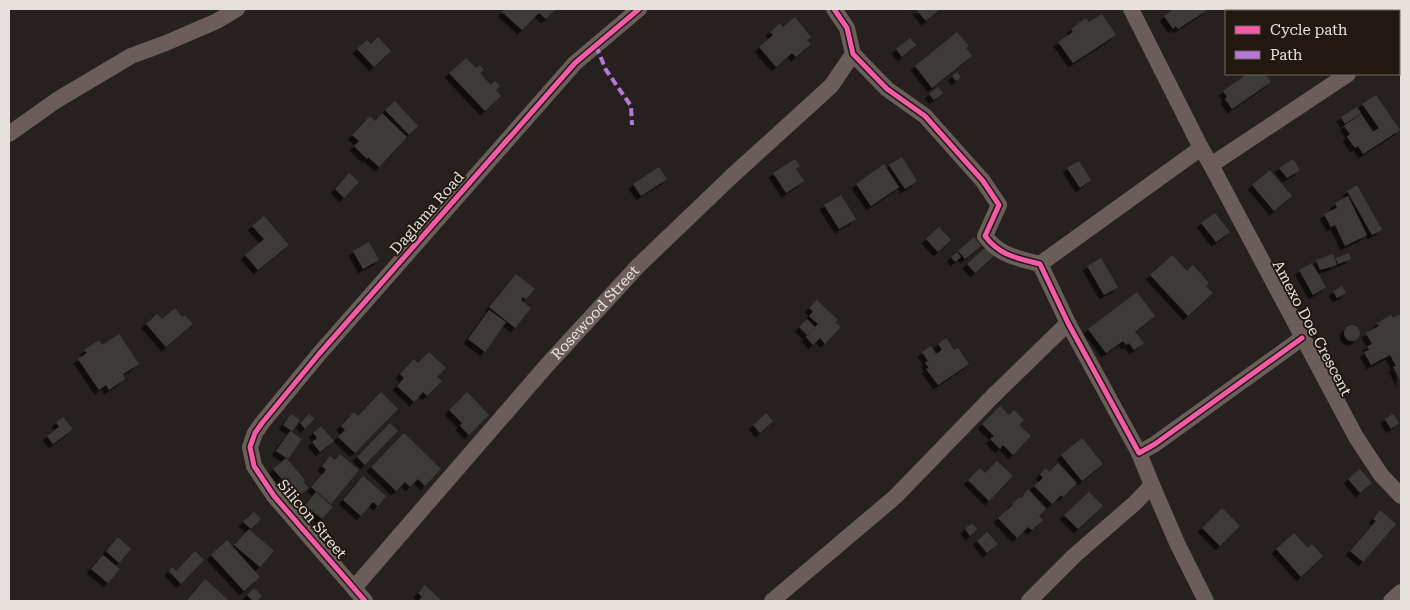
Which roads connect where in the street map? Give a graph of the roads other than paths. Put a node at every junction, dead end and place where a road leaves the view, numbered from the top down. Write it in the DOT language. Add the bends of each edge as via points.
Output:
graph roads {
  1 [pos="237,9"];
  2 [pos="639,9"];
  3 [pos="834,9"];
  4 [pos="1130,9"];
  5 [pos="852,54"];
  6 [pos="1347,75"];
  7 [pos="9,134"];
  8 [pos="1201,148"];
  9 [pos="1212,165"];
  10 [pos="1040,264"];
  11 [pos="1068,323"];
  12 [pos="1302,338"];
  13 [pos="250,447"];
  14 [pos="1138,453"];
  15 [pos="1152,485"];
  16 [pos="1401,496"];
  17 [pos="354,588"];
  18 [pos="1401,592"];
  19 [pos="365,601"];
  20 [pos="772,601"];
  21 [pos="1029,601"];
  22 [pos="1206,601"];
  23 [pos="1391,601"];
  1 -- 7 [label="street" via="217,21 131,56 57,100"];
  2 -- 13 [label="street, Daglama Road" via="568,71 319,354 262,423"];
  3 -- 5 [label="street" via="847,28"];
  4 -- 8 [label="street, Amexo Doe Crescent"];
  5 -- 10 [label="street" via="886,89 925,116 983,181 999,205 985,236 993,247 1010,256"];
  5 -- 17 [label="street, Rosewood Street" via="831,86 638,266 548,364"];
  6 -- 9 [label="street"];
  8 -- 9 [label="street, Amexo Doe Crescent"];
  8 -- 10 [label="street"];
  9 -- 12 [label="street, Amexo Doe Crescent"];
  10 -- 11 [label="street"];
  11 -- 14 [label="street"];
  11 -- 20 [label="street" via="895,497"];
  12 -- 14 [label="street"];
  12 -- 16 [label="street, Amexo Doe Crescent" via="1356,438 1381,475"];
  13 -- 17 [label="street, Silicon Street" via="254,466 274,496"];
  14 -- 15 [label="street"];
  15 -- 21 [label="street"];
  15 -- 22 [label="street"];
  17 -- 19 [label="street, Silicon Street"];
  18 -- 23 [label="street"];
}
